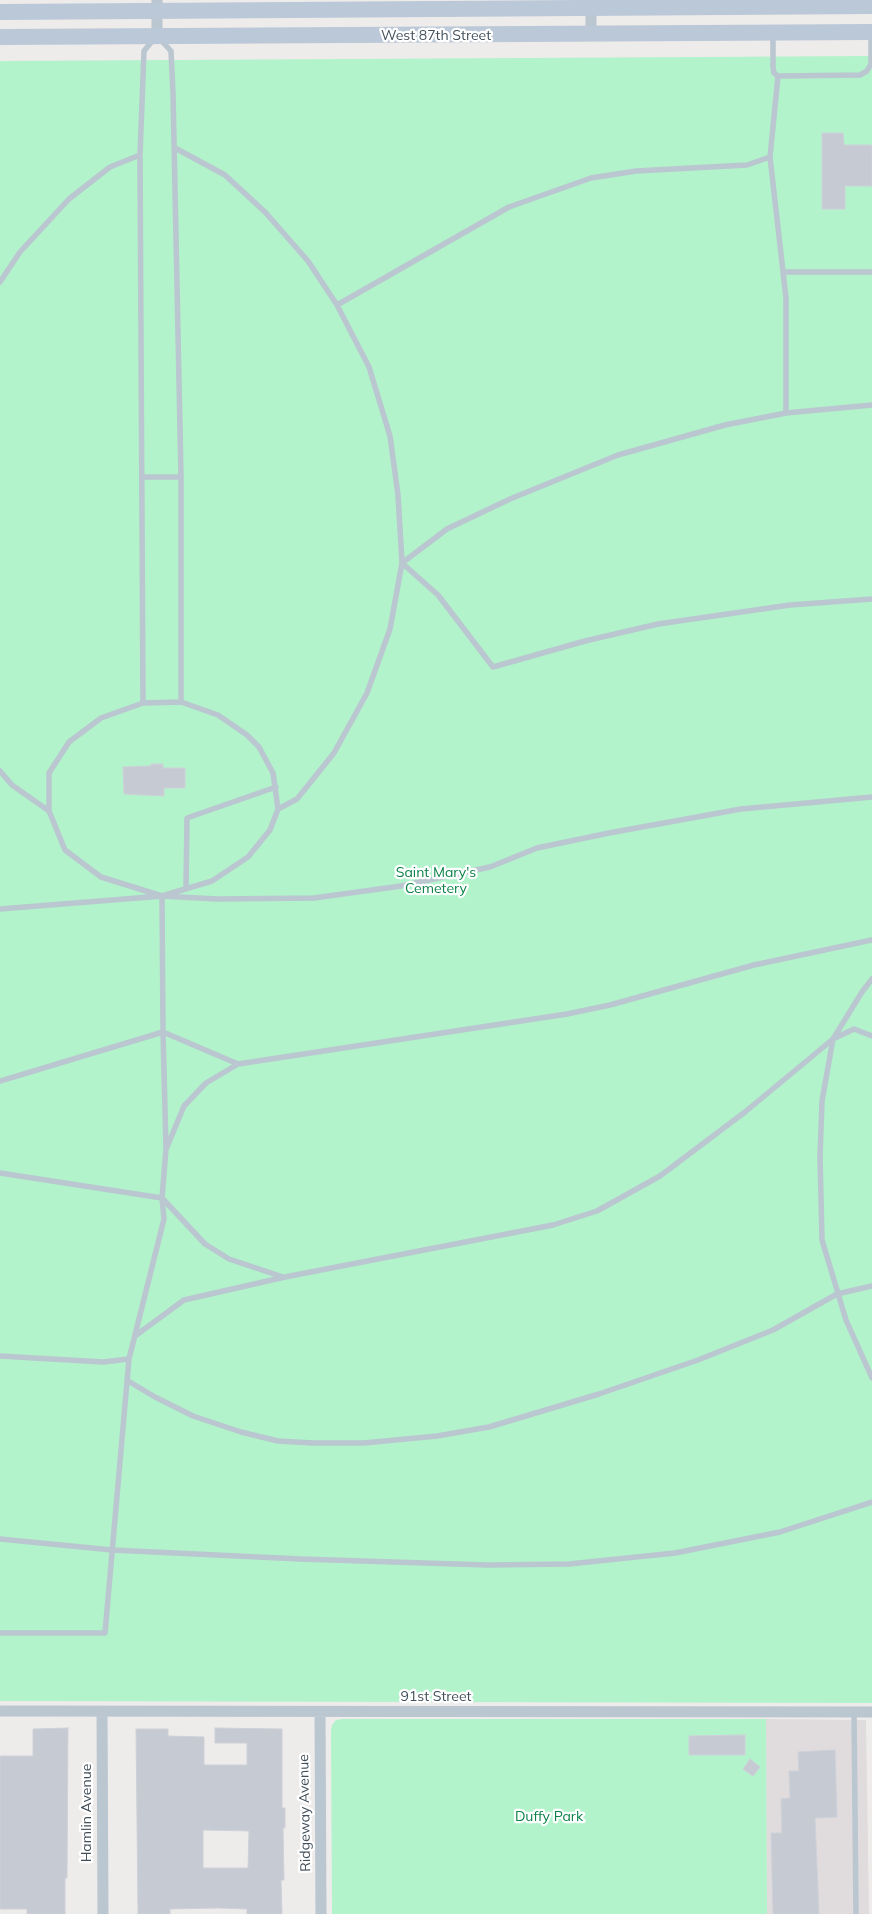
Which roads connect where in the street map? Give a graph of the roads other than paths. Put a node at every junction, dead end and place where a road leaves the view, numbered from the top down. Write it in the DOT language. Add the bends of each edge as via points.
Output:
graph roads {
  1 [pos="591,4"];
  2 [pos="157,6"];
  3 [pos="872,6"];
  4 [pos="0,12"];
  5 [pos="871,32"];
  6 [pos="773,33"];
  7 [pos="591,34"];
  8 [pos="157,36"];
  9 [pos="0,37"];
  10 [pos="778,76"];
  11 [pos="174,148"];
  12 [pos="140,155"];
  13 [pos="770,157"];
  14 [pos="783,272"];
  15 [pos="872,272"];
  16 [pos="0,282"];
  17 [pos="337,305"];
  18 [pos="872,405"];
  19 [pos="786,413"];
  20 [pos="143,477"];
  21 [pos="181,477"];
  22 [pos="402,563"];
  23 [pos="872,599"];
  24 [pos="181,702"];
  25 [pos="143,703"];
  26 [pos="0,771"];
  27 [pos="276,786"];
  28 [pos="872,797"];
  29 [pos="278,809"];
  30 [pos="49,811"];
  31 [pos="186,888"];
  32 [pos="162,896"];
  33 [pos="0,909"];
  34 [pos="872,940"];
  35 [pos="872,979"];
  36 [pos="163,1032"];
  37 [pos="872,1036"];
  38 [pos="833,1039"];
  39 [pos="238,1064"];
  40 [pos="0,1081"];
  41 [pos="166,1149"];
  42 [pos="0,1173"];
  43 [pos="162,1198"];
  44 [pos="285,1277"];
  45 [pos="872,1286"];
  46 [pos="838,1294"];
  47 [pos="135,1336"];
  48 [pos="0,1356"];
  49 [pos="129,1360"];
  50 [pos="872,1378"];
  51 [pos="128,1381"];
  52 [pos="872,1502"];
  53 [pos="0,1540"];
  54 [pos="112,1550"];
  55 [pos="0,1633"];
  56 [pos="0,1711"];
  57 [pos="102,1711"];
  58 [pos="320,1712"];
  59 [pos="854,1712"];
  60 [pos="872,1712"];
  61 [pos="103,1914"];
  62 [pos="321,1914"];
  63 [pos="856,1914"];
  1 -- 2 [label="main road, West 87th Street"];
  1 -- 3 [label="main road, West 87th Street"];
  1 -- 7 [label="street"];
  2 -- 4 [label="main road, West 87th Street"];
  2 -- 8 [label="street"];
  5 -- 6 [label="main road, West 87th Street"];
  5 -- 10 [label="lane" via="871,64 867,71 860,74"];
  6 -- 7 [label="main road, West 87th Street"];
  6 -- 10 [label="lane" via="773,67"];
  7 -- 8 [label="main road, West 87th Street"];
  8 -- 9 [label="main road, West 87th Street"];
  8 -- 11 [label="lane" via="171,51"];
  8 -- 12 [label="lane" via="144,51"];
  10 -- 13 [label="lane"];
  11 -- 17 [label="lane" via="226,175 265,212 308,261"];
  11 -- 21 [label="lane"];
  12 -- 16 [label="lane" via="110,167 69,199 20,252"];
  12 -- 20 [label="lane"];
  13 -- 14 [label="lane"];
  13 -- 17 [label="lane" via="747,165 636,171 591,178 509,207"];
  14 -- 15 [label="lane"];
  14 -- 19 [label="lane"];
  17 -- 22 [label="lane" via="369,367 390,436"];
  18 -- 19 [label="lane"];
  19 -- 22 [label="lane" via="725,425 618,455 510,499 447,529"];
  20 -- 21 [label="lane"];
  20 -- 25 [label="lane"];
  21 -- 24 [label="lane"];
  22 -- 23 [label="lane" via="438,595 493,667 658,624 790,604"];
  22 -- 29 [label="lane" via="390,629 367,694 334,753 297,799"];
  24 -- 25 [label="lane"];
  24 -- 27 [label="lane" via="218,715 247,735 259,747"];
  25 -- 30 [label="lane" via="101,718 69,742 49,772"];
  26 -- 30 [label="lane" via="12,786"];
  27 -- 29 [label="lane"];
  27 -- 31 [label="lane" via="187,818"];
  28 -- 32 [label="lane" via="741,809 609,833 537,848 490,867 401,886 314,898"];
  29 -- 31 [label="lane" via="270,830 248,857 212,881"];
  30 -- 32 [label="lane" via="65,850 101,877"];
  31 -- 32 [label="lane"];
  32 -- 33 [label="lane"];
  32 -- 36 [label="lane"];
  34 -- 39 [label="lane" via="754,965 567,1014"];
  35 -- 38 [label="lane"];
  36 -- 39 [label="lane"];
  36 -- 40 [label="lane"];
  36 -- 41 [label="lane"];
  37 -- 38 [label="lane" via="854,1029"];
  38 -- 44 [label="lane" via="745,1112 660,1176 597,1211 553,1225"];
  38 -- 46 [label="lane" via="822,1100 820,1157 822,1240"];
  39 -- 41 [label="lane" via="206,1083 184,1106"];
  41 -- 43 [label="lane"];
  42 -- 43 [label="lane"];
  43 -- 44 [label="lane" via="205,1244 229,1259"];
  43 -- 47 [label="lane" via="164,1219"];
  44 -- 47 [label="lane" via="184,1300"];
  45 -- 46 [label="lane"];
  46 -- 50 [label="lane"];
  46 -- 51 [label="lane" via="773,1330 698,1360 498,1424 436,1436 364,1443 278,1441 193,1416"];
  47 -- 49 [label="lane"];
  48 -- 49 [label="lane" via="103,1362"];
  49 -- 51 [label="lane"];
  51 -- 54 [label="lane"];
  52 -- 54 [label="lane" via="780,1532 675,1553 569,1564 411,1563"];
  53 -- 54 [label="lane"];
  54 -- 55 [label="lane" via="105,1634"];
  56 -- 57 [label="street, 91st Street"];
  57 -- 58 [label="street, 91st Street"];
  57 -- 61 [label="street, Hamlin Avenue"];
  58 -- 59 [label="street, 91st Street"];
  58 -- 62 [label="street, Ridgeway Avenue"];
  59 -- 60 [label="street, 91st Street"];
  59 -- 63 [label="lane"];
}
